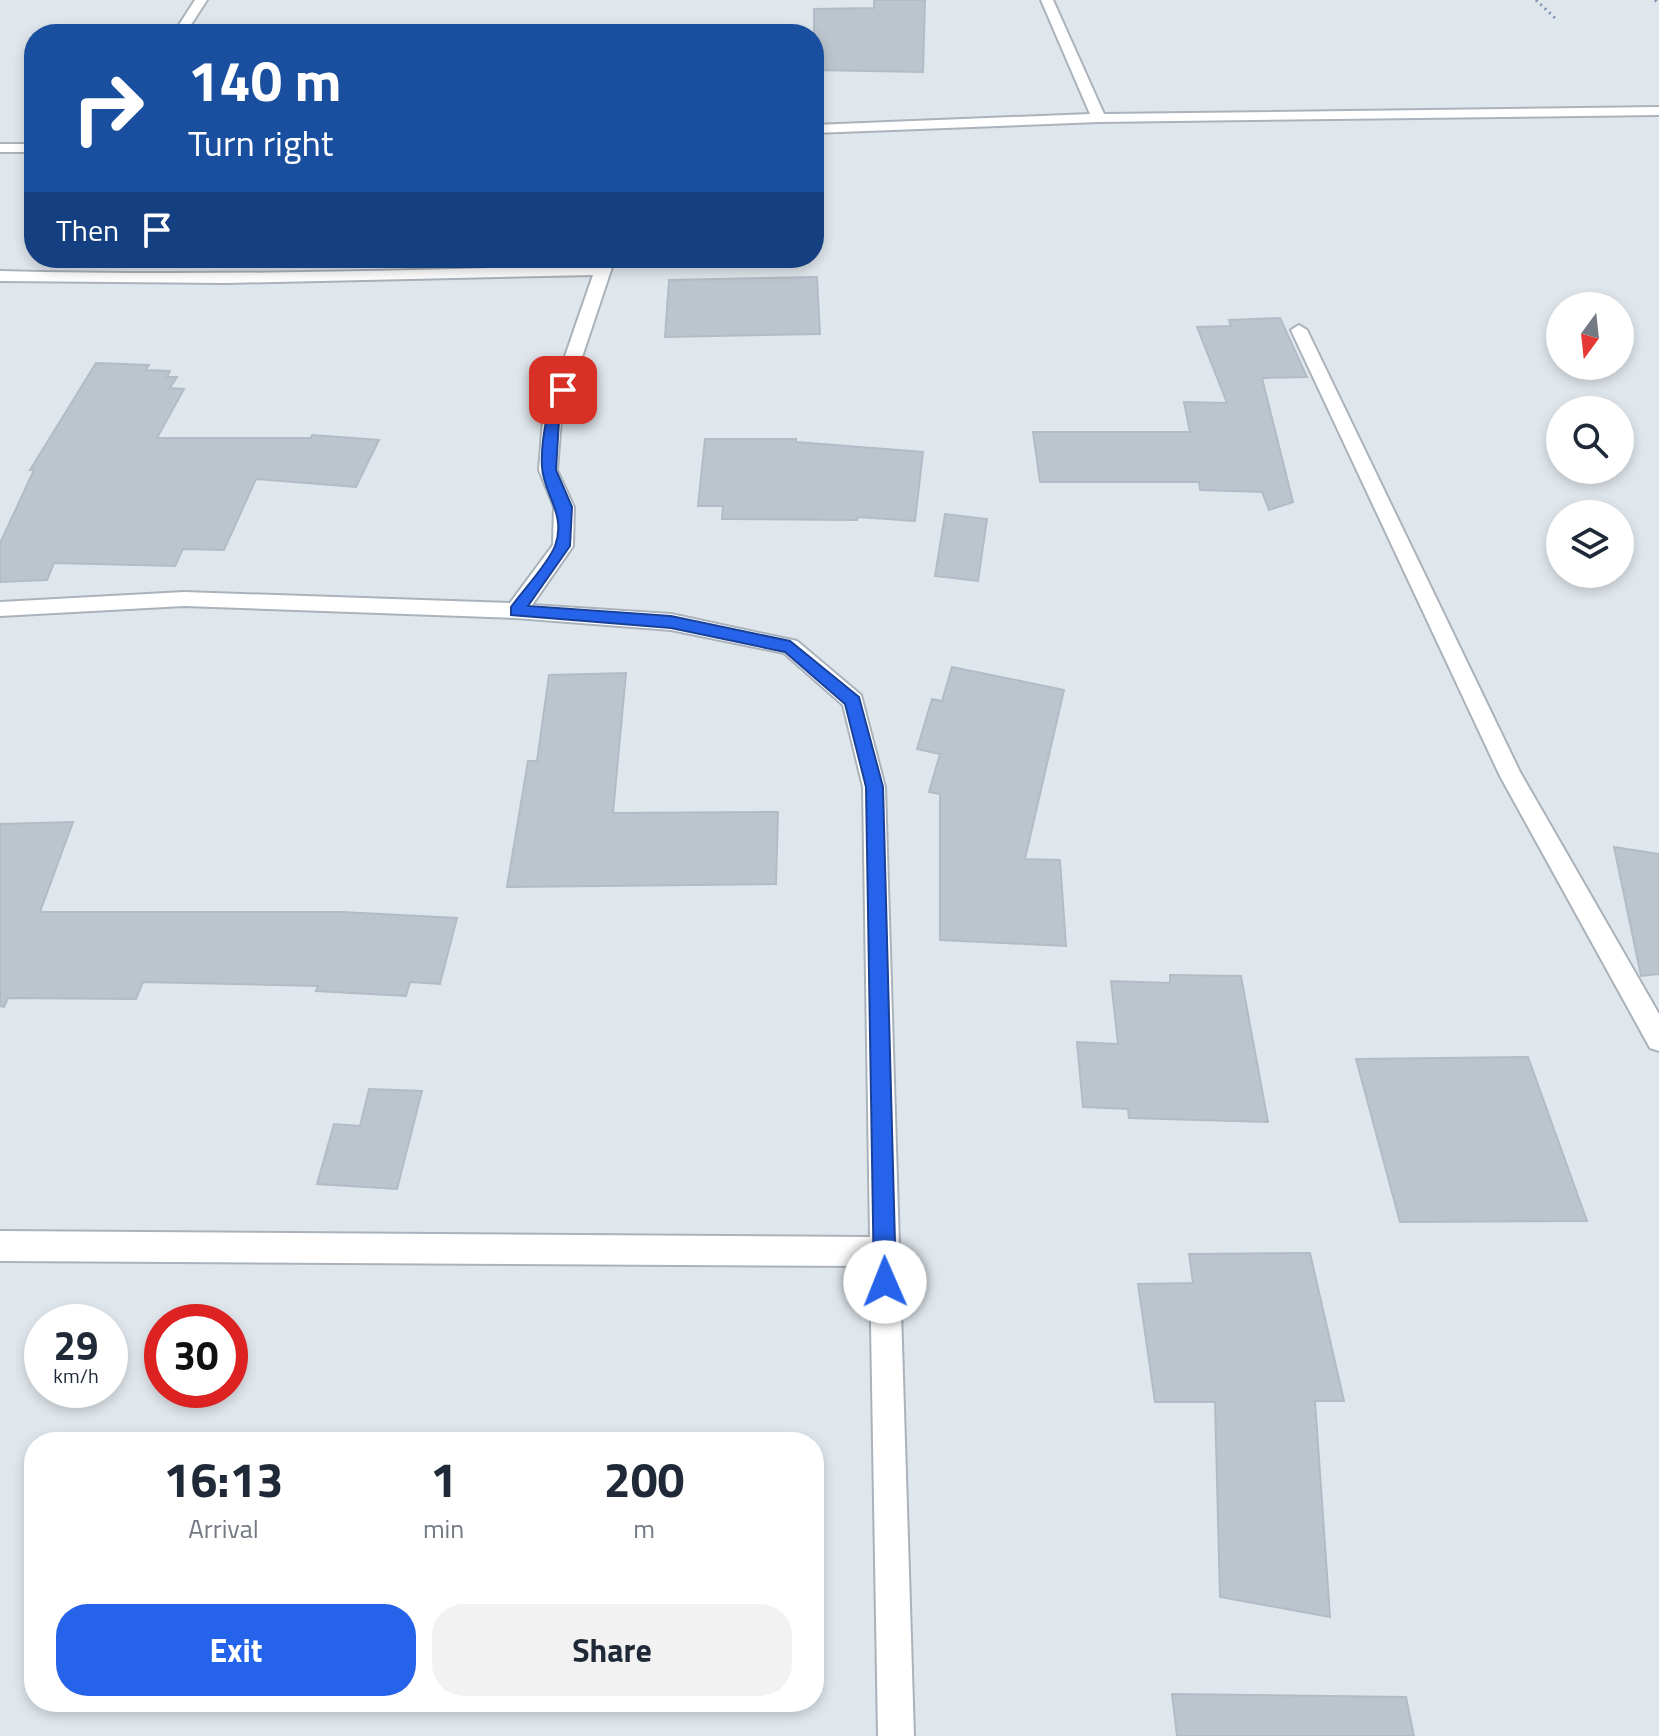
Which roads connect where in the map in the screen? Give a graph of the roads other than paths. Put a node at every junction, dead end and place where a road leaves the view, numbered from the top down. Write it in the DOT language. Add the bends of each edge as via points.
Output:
graph roads {
  1 [pos="201,0"];
  2 [pos="1047,0"];
  3 [pos="185,24"];
  4 [pos="1653,112"];
  5 [pos="1099,118"];
  6 [pos="1659,123"];
  7 [pos="824,129"];
  8 [pos="0,148"];
  9 [pos="24,148"];
  10 [pos="524,268"];
  11 [pos="605,268"];
  12 [pos="0,276"];
  13 [pos="1299,330"];
  14 [pos="0,609"];
  15 [pos="516,611"];
  16 [pos="1659,1039"];
  17 [pos="0,1246"];
  18 [pos="884,1252"];
  19 [pos="896,1736"];
  1 -- 3 [label="street"];
  2 -- 5 [label="street"];
  4 -- 5 [label="street"];
  4 -- 6 [label="street"];
  5 -- 7 [label="street"];
  8 -- 9 [label="street"];
  10 -- 12 [label="street" via="340,277"];
  11 -- 15 [label="street" via="552,420 548,470 564,507 563,546"];
  13 -- 16 [label="street" via="1511,776"];
  14 -- 15 [label="street" via="184,599"];
  15 -- 18 [label="street" via="671,622 790,647 853,701 874,787"];
  17 -- 18 [label="street"];
  18 -- 19 [label="street"];
}
